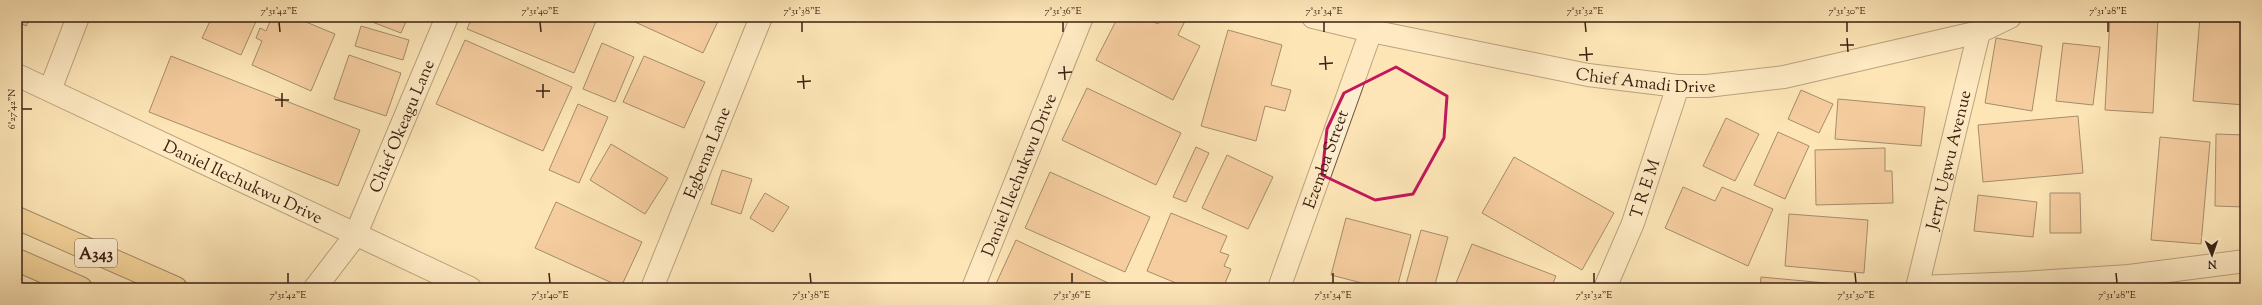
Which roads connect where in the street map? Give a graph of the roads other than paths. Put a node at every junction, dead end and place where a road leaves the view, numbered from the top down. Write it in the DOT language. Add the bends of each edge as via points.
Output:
graph roads {
  1 [pos="78,17"];
  2 [pos="447,17"];
  3 [pos="761,17"];
  4 [pos="1082,17"];
  5 [pos="1313,17"];
  6 [pos="2010,17"];
  7 [pos="1372,31"];
  8 [pos="1978,32"];
  9 [pos="17,75"];
  10 [pos="1678,86"];
  11 [pos="50,90"];
  12 [pos="17,218"];
  13 [pos="355,236"];
  14 [pos="17,260"];
  15 [pos="2245,260"];
  16 [pos="1917,287"];
  17 [pos="81,288"];
  18 [pos="176,288"];
  19 [pos="315,288"];
  20 [pos="470,288"];
  21 [pos="652,288"];
  22 [pos="973,288"];
  23 [pos="1279,288"];
  24 [pos="1605,288"];
  1 -- 11 [label="street"];
  2 -- 13 [label="street, Chief Okeagu Lane"];
  3 -- 21 [label="street, Egbema Lane"];
  4 -- 22 [label="street, Daniel Ilechukwu Drive"];
  5 -- 7 [label="street, Chief Amadi Drive"];
  6 -- 8 [label="street, Chief Amadi Drive"];
  7 -- 10 [label="street, Chief Amadi Drive" via="1588,75"];
  7 -- 23 [label="street, Ezemba Street"];
  8 -- 10 [label="street, Chief Amadi Drive" via="1784,77 1707,86"];
  8 -- 16 [label="street, Jerry Ugwu Avenue"];
  9 -- 11 [label="street, Daniel Ilechukwu Drive"];
  10 -- 24 [label="street, T R E M" via="1632,223"];
  11 -- 13 [label="street, Daniel Ilechukwu Drive"];
  12 -- 18 [label="highway, A343"];
  13 -- 19 [label="street, Chief Okeagu Lane"];
  13 -- 20 [label="street, Daniel Ilechukwu Drive"];
  14 -- 17 [label="highway, A343"];
  15 -- 16 [label="street" via="2129,276"];
}
